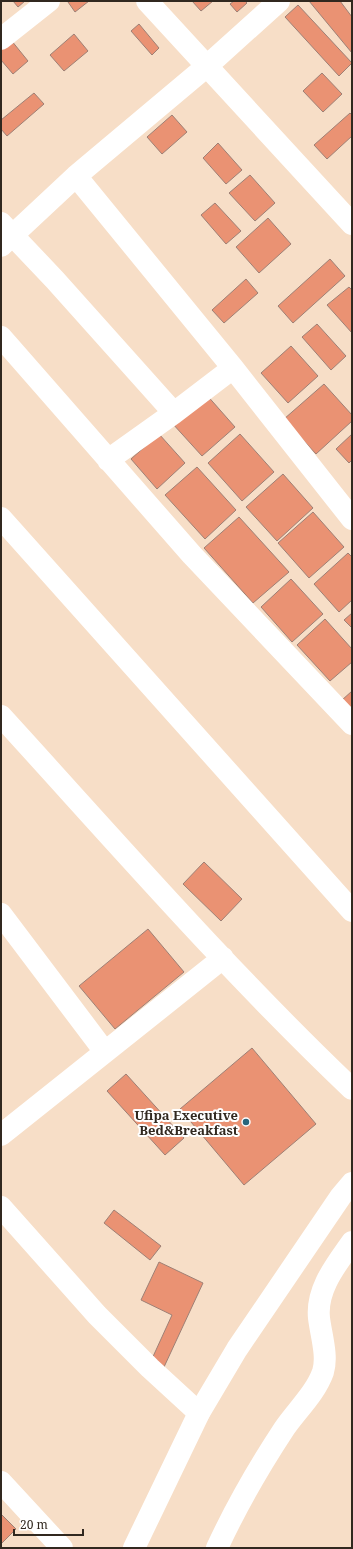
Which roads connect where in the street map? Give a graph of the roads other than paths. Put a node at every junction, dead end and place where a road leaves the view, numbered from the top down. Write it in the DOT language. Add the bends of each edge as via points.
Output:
graph roads {
  1 [pos="49,1"];
  2 [pos="147,1"];
  3 [pos="279,1"];
  4 [pos="1,39"];
  5 [pos="207,66"];
  6 [pos="76,176"];
  7 [pos="352,224"];
  8 [pos="5,235"];
  9 [pos="1,337"];
  10 [pos="233,368"];
  11 [pos="174,413"];
  12 [pos="108,460"];
  13 [pos="1,518"];
  14 [pos="352,519"];
  15 [pos="1,716"];
  16 [pos="352,724"];
  17 [pos="352,911"];
  18 [pos="1,914"];
  19 [pos="223,958"];
  20 [pos="105,1052"];
  21 [pos="352,1088"];
  22 [pos="1,1135"];
  23 [pos="352,1182"];
  24 [pos="1,1207"];
  25 [pos="352,1242"];
  26 [pos="200,1413"];
  27 [pos="1,1482"];
  28 [pos="62,1548"];
  29 [pos="134,1548"];
  30 [pos="217,1548"];
  1 -- 4 [label="main road"];
  2 -- 5 [label="main road"];
  3 -- 5 [label="main road"];
  5 -- 6 [label="main road"];
  5 -- 7 [label="main road"];
  6 -- 8 [label="main road"];
  6 -- 10 [label="main road"];
  8 -- 11 [label="main road" via="55,280"];
  9 -- 12 [label="main road"];
  10 -- 11 [label="main road"];
  10 -- 14 [label="main road"];
  11 -- 12 [label="main road"];
  12 -- 16 [label="main road" via="192,555"];
  13 -- 17 [label="main road"];
  15 -- 19 [label="main road"];
  18 -- 20 [label="main road"];
  19 -- 20 [label="main road"];
  19 -- 21 [label="main road" via="303,1042"];
  20 -- 22 [label="main road"];
  23 -- 26 [label="main road" via="237,1349"];
  24 -- 26 [label="main road" via="97,1315"];
  25 -- 30 [label="main road" via="324,1285 320,1299 323,1371 304,1404 285,1428 253,1479"];
  26 -- 29 [label="main road"];
  27 -- 28 [label="main road"];
}
